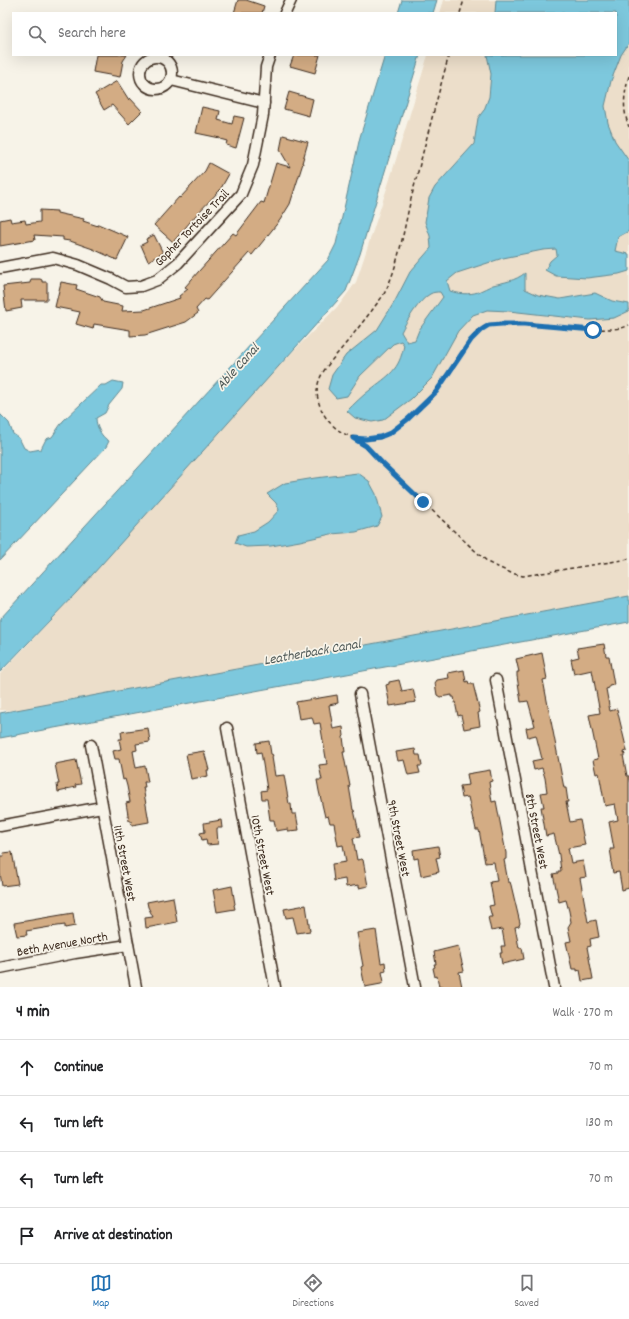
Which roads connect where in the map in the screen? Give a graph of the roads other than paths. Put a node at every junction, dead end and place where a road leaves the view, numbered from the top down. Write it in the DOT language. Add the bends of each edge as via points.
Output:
graph roads {
  1 [pos="291,0"];
  2 [pos="285,12"];
  3 [pos="270,56"];
  4 [pos="171,80"];
  5 [pos="264,103"];
  6 [pos="0,268"];
  7 [pos="496,680"];
  8 [pos="360,694"];
  9 [pos="227,728"];
  10 [pos="91,745"];
  11 [pos="102,807"];
  12 [pos="0,826"];
  13 [pos="128,945"];
  14 [pos="0,968"];
  15 [pos="136,987"];
  16 [pos="275,987"];
  17 [pos="415,987"];
  18 [pos="554,987"];
  1 -- 2 [label="street"];
  3 -- 5 [label="street, Gopher Tortoise Trail" via="266,67"];
  4 -- 5 [label="street"];
  5 -- 6 [label="street, Gopher Tortoise Trail" via="253,165 241,194 178,263 157,280 141,286 126,287 78,265 53,258"];
  7 -- 18 [label="street, 8th Street West"];
  8 -- 17 [label="street, 9th Street West"];
  9 -- 16 [label="street, 10th Street West"];
  10 -- 11 [label="street, 11th Street West"];
  11 -- 12 [label="street"];
  11 -- 13 [label="street, 11th Street West"];
  13 -- 14 [label="street, Beth Avenue North"];
  13 -- 15 [label="street, 11th Street West"];
}
